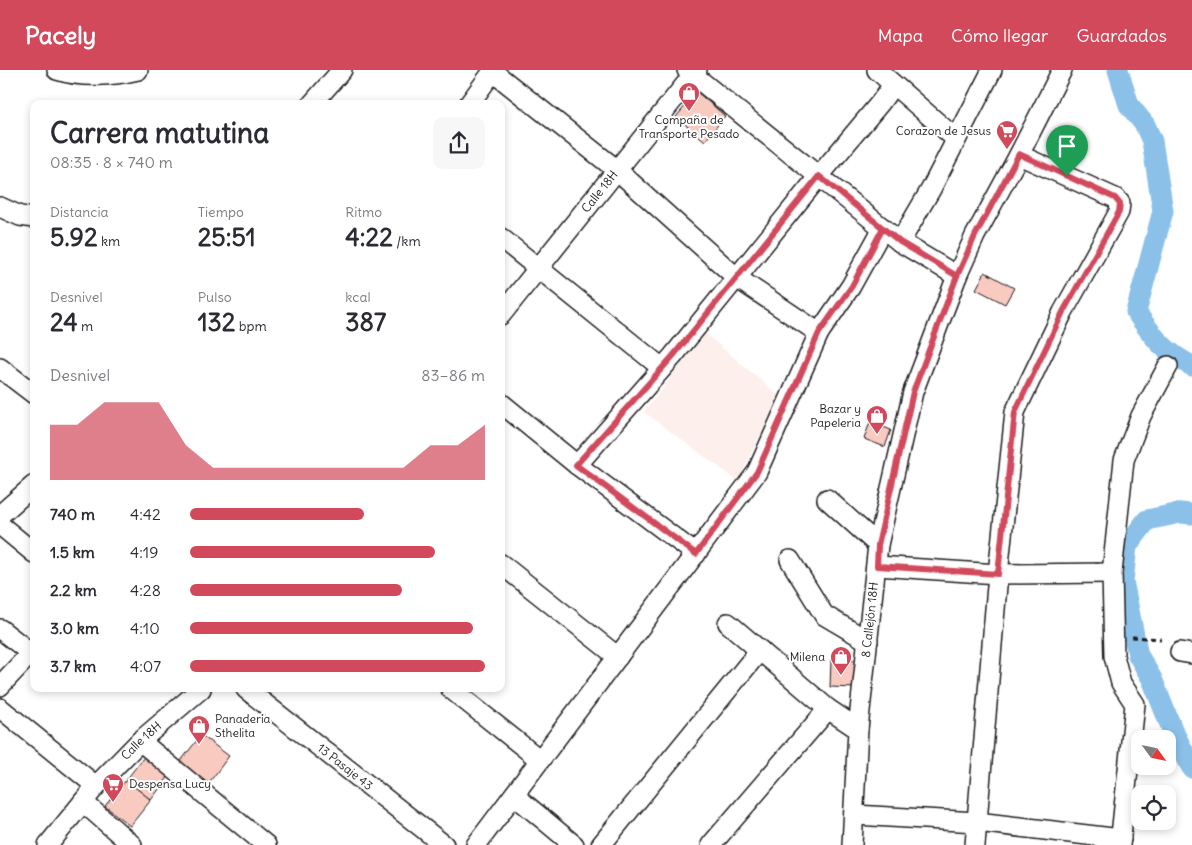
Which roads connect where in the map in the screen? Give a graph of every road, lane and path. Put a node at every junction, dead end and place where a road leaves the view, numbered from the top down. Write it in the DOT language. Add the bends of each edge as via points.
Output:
graph roads {
  1 [pos="57,70"];
  2 [pos="138,70"];
  3 [pos="992,70"];
  4 [pos="1062,70"];
  5 [pos="493,71"];
  6 [pos="693,72"];
  7 [pos="336,74"];
  8 [pos="883,75"];
  9 [pos="315,100"];
  10 [pos="472,100"];
  11 [pos="956,139"];
  12 [pos="1019,154"];
  13 [pos="618,170"];
  14 [pos="819,176"];
  15 [pos="0,207"];
  16 [pos="30,217"];
  17 [pos="883,228"];
  18 [pos="505,241"];
  19 [pos="900,242"];
  20 [pos="540,267"];
  21 [pos="957,276"];
  22 [pos="737,278"];
  23 [pos="505,310"];
  24 [pos="819,333"];
  25 [pos="1168,366"];
  26 [pos="0,368"];
  27 [pos="662,368"];
  28 [pos="30,391"];
  29 [pos="505,406"];
  30 [pos="576,465"];
  31 [pos="30,489"];
  32 [pos="827,498"];
  33 [pos="0,515"];
  34 [pos="0,525"];
  35 [pos="878,545"];
  36 [pos="30,550"];
  37 [pos="696,554"];
  38 [pos="790,560"];
  39 [pos="877,566"];
  40 [pos="505,567"];
  41 [pos="1112,573"];
  42 [pos="998,574"];
  43 [pos="728,623"];
  44 [pos="0,629"];
  45 [pos="868,640"];
  46 [pos="760,650"];
  47 [pos="30,651"];
  48 [pos="30,654"];
  49 [pos="618,657"];
  50 [pos="0,686"];
  51 [pos="197,692"];
  52 [pos="250,692"];
  53 [pos="455,692"];
  54 [pos="0,708"];
  55 [pos="828,710"];
  56 [pos="858,729"];
  57 [pos="140,741"];
  58 [pos="540,760"];
  59 [pos="96,786"];
  60 [pos="514,795"];
  61 [pos="83,802"];
  62 [pos="855,815"];
  63 [pos="977,822"];
  64 [pos="1120,842"];
  65 [pos="48,845"];
  66 [pos="132,845"];
  67 [pos="266,845"];
  68 [pos="444,845"];
  69 [pos="476,845"];
  70 [pos="574,845"];
  71 [pos="602,845"];
  72 [pos="711,845"];
  73 [pos="852,845"];
  74 [pos="975,845"];
  1 -- 2 [label="street" via="71,75"];
  3 -- 11 [label="street"];
  4 -- 12 [label="street, 8 Callejón 18H"];
  5 -- 10 [label="street"];
  5 -- 13 [label="street"];
  6 -- 13 [label="street, Calle 18H"];
  6 -- 14 [label="street"];
  7 -- 9 [label="street"];
  8 -- 11 [label="street"];
  8 -- 14 [label="street" via="880,103"];
  11 -- 19 [label="street"];
  12 -- 21 [label="street, 8 Callejón 18H"];
  12 -- 42 [label="street" via="1115,198 1120,204 1119,212 1063,312 1015,412"];
  13 -- 20 [label="street, Calle 18H"];
  13 -- 22 [label="street"];
  14 -- 17 [label="street"];
  14 -- 22 [label="street"];
  15 -- 16 [label="street"];
  17 -- 19 [label="street"];
  17 -- 24 [label="street" via="852,286"];
  18 -- 20 [label="street"];
  19 -- 21 [label="street"];
  20 -- 23 [label="street, Calle 18H"];
  20 -- 27 [label="street"];
  21 -- 35 [label="street, 8 Callejón 18H" via="913,392"];
  22 -- 24 [label="street"];
  22 -- 27 [label="street"];
  24 -- 37 [label="street" via="757,472"];
  25 -- 41 [label="street" via="1141,416 1124,460"];
  26 -- 28 [label="street"];
  27 -- 30 [label="street"];
  29 -- 30 [label="street"];
  30 -- 37 [label="street"];
  31 -- 33 [label="street"];
  32 -- 35 [label="street"];
  34 -- 36 [label="street"];
  35 -- 39 [label="street, 8 Callejón 18H"];
  37 -- 49 [label="street"];
  38 -- 45 [label="street" via="824,615"];
  39 -- 42 [label="street"];
  39 -- 45 [label="street, 8 Callejón 18H"];
  40 -- 49 [label="street"];
  41 -- 42 [label="street"];
  41 -- 64 [label="street" via="1114,656 1121,683 1136,704"];
  42 -- 63 [label="street"];
  43 -- 46 [label="street"];
  44 -- 47 [label="street"];
  45 -- 56 [label="street, 8 Callejón 18H"];
  46 -- 55 [label="street"];
  46 -- 71 [label="street"];
  48 -- 50 [label="street"];
  49 -- 58 [label="street"];
  51 -- 57 [label="street, Calle 18H"];
  52 -- 68 [label="street, 13 Pasaje 43"];
  53 -- 58 [label="street"];
  54 -- 59 [label="street"];
  55 -- 56 [label="street"];
  55 -- 72 [label="street"];
  56 -- 62 [label="street, 8 Callejón 18H"];
  57 -- 59 [label="street, Calle 18H"];
  57 -- 67 [label="street"];
  58 -- 60 [label="street"];
  59 -- 61 [label="street, Calle 18H"];
  60 -- 69 [label="street"];
  60 -- 70 [label="street"];
  61 -- 65 [label="street, Calle 18H"];
  61 -- 66 [label="street"];
  62 -- 63 [label="street"];
  62 -- 73 [label="street, 8 Callejón 18H"];
  63 -- 64 [label="street"];
  63 -- 74 [label="street"];
}
